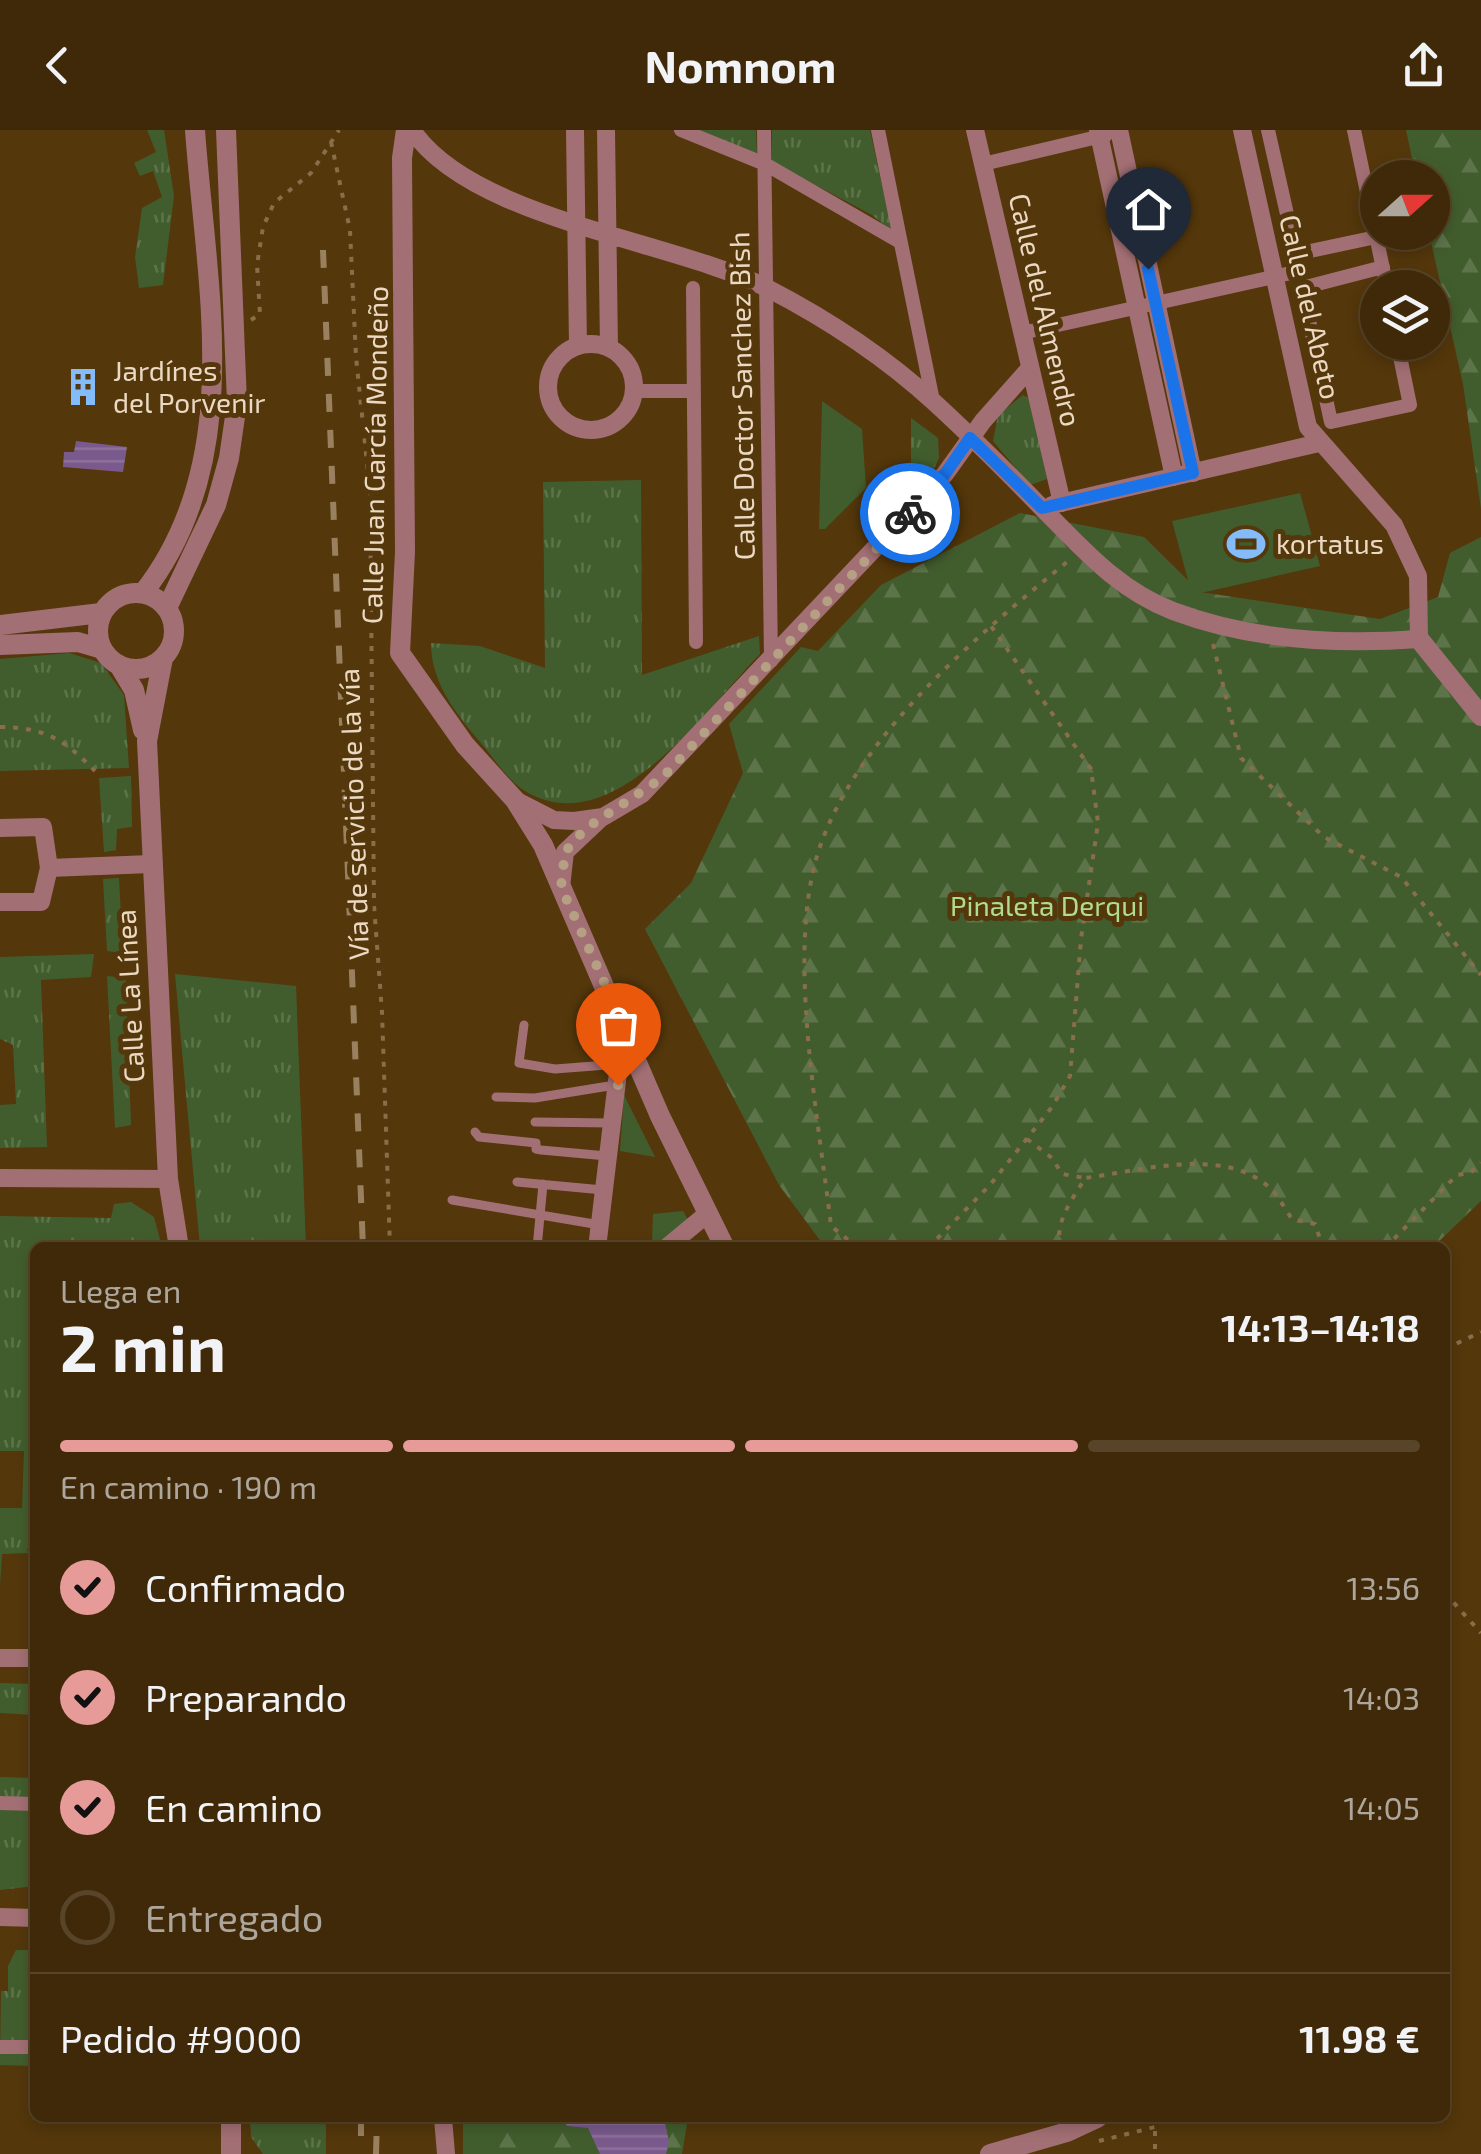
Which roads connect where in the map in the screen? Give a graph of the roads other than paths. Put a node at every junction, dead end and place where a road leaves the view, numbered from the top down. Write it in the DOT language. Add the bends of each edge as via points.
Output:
graph roads {
  1 [pos="195,130"];
  2 [pos="226,130"];
  3 [pos="409,130"];
  4 [pos="576,130"];
  5 [pos="606,130"];
  6 [pos="764,130"];
  7 [pos="878,130"];
  8 [pos="975,130"];
  9 [pos="1122,130"];
  10 [pos="1242,130"];
  11 [pos="1268,130"];
  12 [pos="1354,130"];
  13 [pos="681,132"];
  14 [pos="1099,133"];
  15 [pos="1360,160"];
  16 [pos="764,164"];
  17 [pos="983,164"];
  18 [pos="578,222"];
  19 [pos="608,232"];
  20 [pos="1360,240"];
  21 [pos="900,242"];
  22 [pos="1379,250"];
  23 [pos="1296,254"];
  24 [pos="1383,267"];
  25 [pos="1384,270"];
  26 [pos="1300,271"];
  27 [pos="1276,278"];
  28 [pos="764,287"];
  29 [pos="693,288"];
  30 [pos="1302,288"];
  31 [pos="1155,304"];
  32 [pos="1136,308"];
  33 [pos="1022,333"];
  34 [pos="578,346"];
  35 [pos="609,348"];
  36 [pos="1401,360"];
  37 [pos="1030,368"];
  38 [pos="634,390"];
  39 [pos="693,391"];
  40 [pos="933,401"];
  41 [pos="970,438"];
  42 [pos="1319,444"];
  43 [pos="1184,475"];
  44 [pos="1062,503"];
  45 [pos="1042,508"];
  46 [pos="143,593"];
  47 [pos="167,608"];
  48 [pos="102,613"];
  49 [pos="0,625"];
  50 [pos="1419,640"];
  51 [pos="696,642"];
  52 [pos="0,645"];
  53 [pos="102,649"];
  54 [pos="163,658"];
  55 [pos="771,661"];
  56 [pos="119,666"];
  57 [pos="1481,716"];
  58 [pos="147,741"];
  59 [pos="516,800"];
  60 [pos="603,817"];
  61 [pos="554,820"];
  62 [pos="0,828"];
  63 [pos="574,841"];
  64 [pos="543,845"];
  65 [pos="151,864"];
  66 [pos="49,868"];
  67 [pos="561,887"];
  68 [pos="0,902"];
  69 [pos="524,1024"];
  70 [pos="624,1026"];
  71 [pos="620,1064"];
  72 [pos="618,1085"];
  73 [pos="496,1097"];
  74 [pos="535,1122"];
  75 [pos="614,1122"];
  76 [pos="475,1132"];
  77 [pos="610,1156"];
  78 [pos="0,1178"];
  79 [pos="168,1180"];
  80 [pos="518,1182"];
  81 [pos="543,1184"];
  82 [pos="606,1190"];
  83 [pos="452,1200"];
  84 [pos="542,1214"];
  85 [pos="707,1214"];
  86 [pos="600,1225"];
  87 [pos="178,1242"];
  88 [pos="538,1242"];
  89 [pos="598,1242"];
  90 [pos="673,1242"];
  91 [pos="723,1242"];
  92 [pos="0,1658"];
  93 [pos="30,1658"];
  94 [pos="0,1803"];
  95 [pos="30,1804"];
  96 [pos="0,1918"];
  97 [pos="30,1918"];
  98 [pos="0,2047"];
  99 [pos="30,2047"];
  100 [pos="231,2122"];
  101 [pos="443,2122"];
  102 [pos="1088,2122"];
  103 [pos="231,2154"];
  104 [pos="446,2154"];
  105 [pos="990,2154"];
  1 -- 46 [label="street" via="214,402 195,498"];
  2 -- 47 [label="street" via="237,403 216,506"];
  3 -- 18 [label="street" via="486,189"];
  3 -- 59 [label="street, Calle Juan García Mondeño" via="402,158 406,552 400,653 465,745"];
  4 -- 18 [label="street"];
  5 -- 19 [label="street"];
  6 -- 16 [label="street, Calle Doctor Sanchez Bish"];
  7 -- 21 [label="street"];
  8 -- 17 [label="street, Calle del Almendro"];
  9 -- 14 [label="street"];
  9 -- 31 [label="street"];
  10 -- 27 [label="street, Calle del Abeto"];
  11 -- 23 [label="street"];
  12 -- 15 [label="street"];
  13 -- 16 [label="street"];
  14 -- 17 [label="street"];
  14 -- 32 [label="street"];
  16 -- 21 [label="street"];
  16 -- 28 [label="street, Calle Doctor Sanchez Bish"];
  17 -- 33 [label="street, Calle del Almendro"];
  18 -- 19 [label="street"];
  18 -- 34 [label="street"];
  19 -- 28 [label="street"];
  19 -- 35 [label="street"];
  20 -- 23 [label="street"];
  21 -- 40 [label="street"];
  22 -- 24 [label="street"];
  23 -- 26 [label="street"];
  24 -- 25 [label="street"];
  24 -- 30 [label="street"];
  26 -- 27 [label="street"];
  26 -- 30 [label="street"];
  27 -- 31 [label="street"];
  27 -- 42 [label="street, Calle del Abeto" via="1308,427"];
  28 -- 40 [label="street" via="864,344"];
  28 -- 55 [label="street, Calle Doctor Sanchez Bish"];
  29 -- 39 [label="street"];
  30 -- 36 [label="street" via="1331,422 1410,405"];
  31 -- 32 [label="street"];
  31 -- 43 [label="street"];
  32 -- 33 [label="street"];
  32 -- 43 [label="street"];
  33 -- 37 [label="street, Calle del Almendro"];
  34 -- 35 [label="street"];
  34 -- 38 [label="street" via="556,362 548,388 558,416 583,430 612,426 631,405"];
  35 -- 38 [label="street" via="628,365"];
  37 -- 41 [label="street"];
  37 -- 44 [label="street, Calle del Almendro"];
  38 -- 39 [label="street"];
  39 -- 51 [label="street"];
  40 -- 41 [label="street"];
  41 -- 45 [label="street"];
  41 -- 55 [label="street" via="945,474"];
  42 -- 43 [label="street"];
  42 -- 50 [label="street, Calle del Abeto" via="1394,525 1418,576"];
  43 -- 44 [label="street"];
  44 -- 45 [label="street"];
  45 -- 50 [label="street" via="1106,574 1173,611 1332,642"];
  46 -- 47 [label="street"];
  46 -- 48 [label="street" via="119,596"];
  47 -- 54 [label="street" via="174,632"];
  48 -- 49 [label="street"];
  48 -- 53 [label="street"];
  50 -- 57 [label="street"];
  52 -- 53 [label="street" via="78,642"];
  53 -- 56 [label="street"];
  54 -- 56 [label="street" via="143,668"];
  54 -- 58 [label="street, Calle La Línea"];
  55 -- 60 [label="street" via="662,778"];
  56 -- 58 [label="street, Calle La Línea" via="134,690"];
  58 -- 65 [label="street, Calle La Línea"];
  59 -- 61 [label="street, Calle Juan García Mondeño"];
  59 -- 64 [label="street, Calle Juan García Mondeño"];
  60 -- 61 [label="street"];
  60 -- 63 [label="street"];
  61 -- 64 [label="street"];
  62 -- 66 [label="street" via="43,827"];
  63 -- 64 [label="street"];
  63 -- 67 [label="street" via="565,852"];
  64 -- 67 [label="street, Calle Juan García Mondeño"];
  65 -- 66 [label="street"];
  65 -- 79 [label="street, Calle La Línea"];
  66 -- 68 [label="street" via="41,902"];
  67 -- 70 [label="street, Calle Juan García Mondeño"];
  69 -- 71 [label="lane" via="519,1063 554,1069"];
  70 -- 71 [label="street"];
  70 -- 85 [label="street, Calle Juan García Mondeño"];
  71 -- 72 [label="street"];
  72 -- 73 [label="lane"];
  72 -- 75 [label="street"];
  74 -- 75 [label="lane"];
  75 -- 77 [label="street"];
  76 -- 77 [label="lane" via="536,1143 541,1150"];
  77 -- 82 [label="street"];
  78 -- 79 [label="street"];
  79 -- 87 [label="street, Calle La Línea"];
  80 -- 81 [label="lane"];
  81 -- 82 [label="lane"];
  81 -- 84 [label="lane"];
  82 -- 86 [label="street"];
  83 -- 84 [label="lane"];
  84 -- 86 [label="lane"];
  84 -- 88 [label="lane"];
  85 -- 90 [label="street"];
  85 -- 91 [label="street, Calle Juan García Mondeño"];
  86 -- 89 [label="street"];
  92 -- 93 [label="street"];
  94 -- 95 [label="street"];
  96 -- 97 [label="street"];
  98 -- 99 [label="street"];
  100 -- 103 [label="street"];
  101 -- 104 [label="street"];
  102 -- 105 [label="street"];
}
